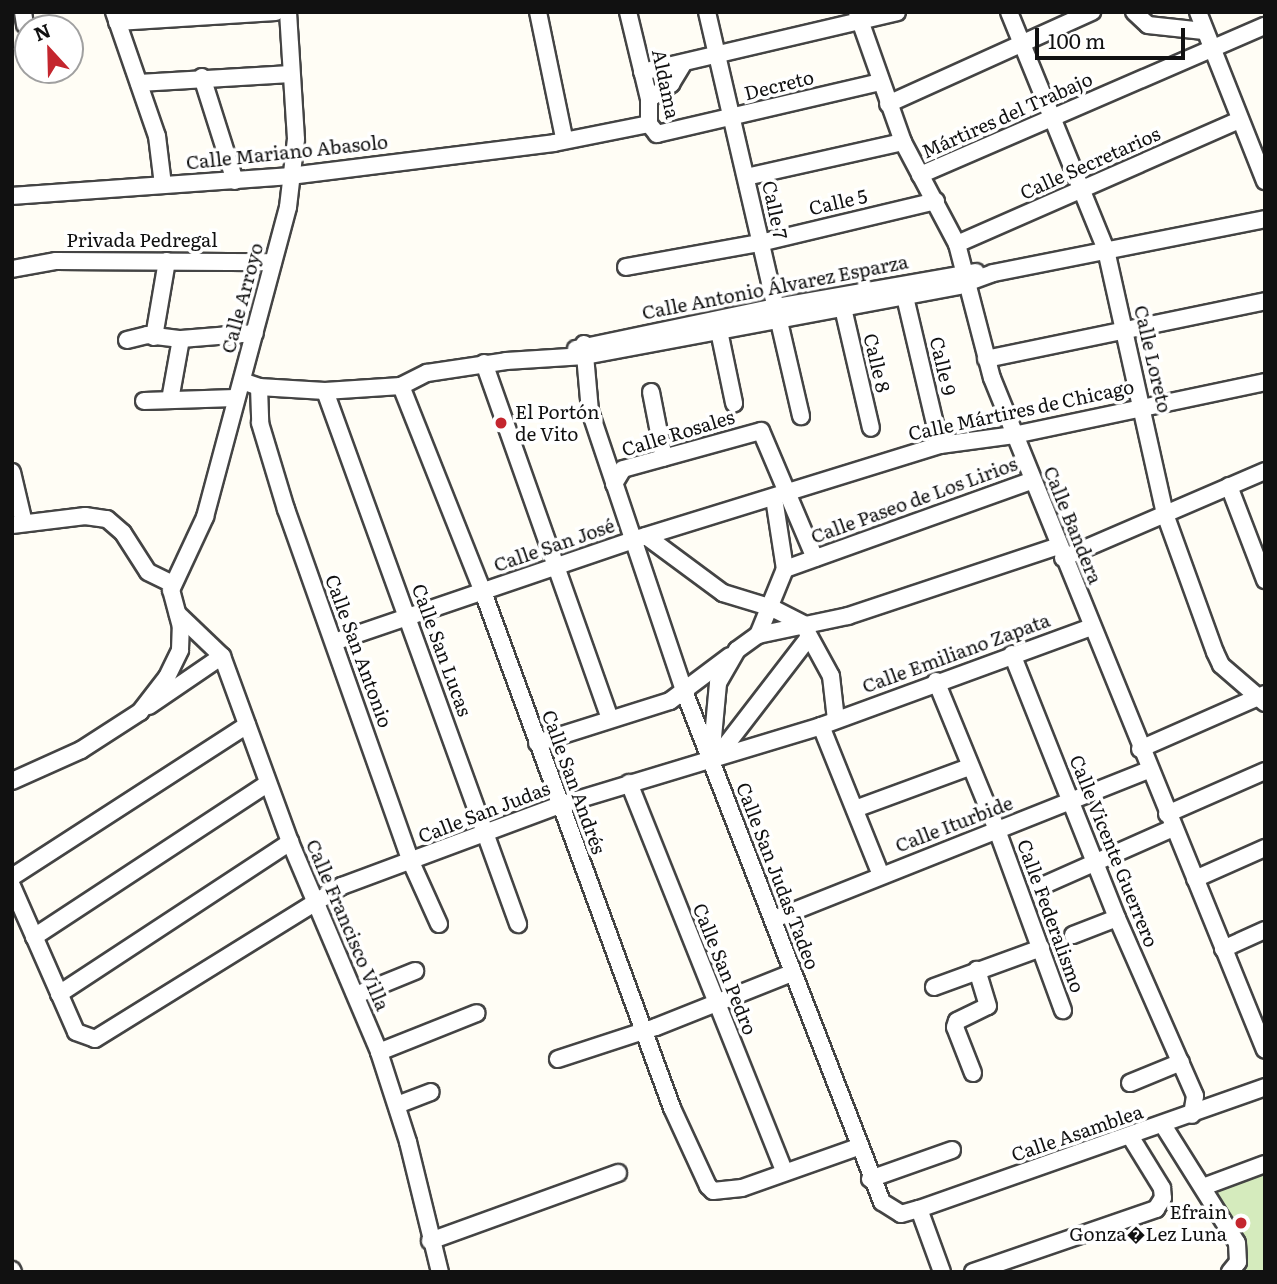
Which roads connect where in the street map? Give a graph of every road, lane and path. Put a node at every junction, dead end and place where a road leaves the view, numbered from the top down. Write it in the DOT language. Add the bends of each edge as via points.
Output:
graph roads {
  1 [pos="276,12"];
  2 [pos="288,12"];
  3 [pos="538,12"];
  4 [pos="707,12"];
  5 [pos="897,12"];
  6 [pos="1009,12"];
  7 [pos="1092,12"];
  8 [pos="1134,12"];
  9 [pos="1198,12"];
  10 [pos="233,13"];
  11 [pos="632,13"];
  12 [pos="148,16"];
  13 [pos="116,17"];
  14 [pos="859,18"];
  15 [pos="1265,26"];
  16 [pos="1204,32"];
  17 [pos="1022,45"];
  18 [pos="1211,49"];
  19 [pos="719,56"];
  20 [pos="683,64"];
  21 [pos="642,72"];
  22 [pos="291,74"];
  23 [pos="202,77"];
  24 [pos="880,82"];
  25 [pos="139,83"];
  26 [pos="649,99"];
  27 [pos="888,103"];
  28 [pos="1052,118"];
  29 [pos="730,119"];
  30 [pos="1240,120"];
  31 [pos="649,124"];
  32 [pos="688,130"];
  33 [pos="564,138"];
  34 [pos="903,142"];
  35 [pos="1257,144"];
  36 [pos="920,175"];
  37 [pos="290,176"];
  38 [pos="746,177"];
  39 [pos="235,181"];
  40 [pos="1265,181"];
  41 [pos="163,184"];
  42 [pos="1081,190"];
  43 [pos="12,196"];
  44 [pos="936,201"];
  45 [pos="1265,219"];
  46 [pos="760,243"];
  47 [pos="957,243"];
  48 [pos="1106,250"];
  49 [pos="167,261"];
  50 [pos="273,262"];
  51 [pos="626,267"];
  52 [pos="12,268"];
  53 [pos="968,277"];
  54 [pos="905,297"];
  55 [pos="1265,301"];
  56 [pos="843,308"];
  57 [pos="778,313"];
  58 [pos="1125,330"];
  59 [pos="719,331"];
  60 [pos="255,334"];
  61 [pos="154,337"];
  62 [pos="127,340"];
  63 [pos="181,340"];
  64 [pos="585,350"];
  65 [pos="986,359"];
  66 [pos="484,363"];
  67 [pos="242,381"];
  68 [pos="1265,382"];
  69 [pos="401,386"];
  70 [pos="259,387"];
  71 [pos="325,391"];
  72 [pos="651,392"];
  73 [pos="235,398"];
  74 [pos="170,400"];
  75 [pos="144,401"];
  76 [pos="734,403"];
  77 [pos="1142,406"];
  78 [pos="801,416"];
  79 [pos="871,428"];
  80 [pos="1014,435"];
  81 [pos="940,445"];
  82 [pos="608,458"];
  83 [pos="664,458"];
  84 [pos="623,469"];
  85 [pos="1265,471"];
  86 [pos="12,472"];
  87 [pos="1033,480"];
  88 [pos="614,484"];
  89 [pos="1229,486"];
  90 [pos="782,496"];
  91 [pos="1165,514"];
  92 [pos="18,524"];
  93 [pos="639,538"];
  94 [pos="1061,552"];
  95 [pos="812,559"];
  96 [pos="558,565"];
  97 [pos="785,569"];
  98 [pos="1265,580"];
  99 [pos="173,584"];
  100 [pos="483,592"];
  101 [pos="772,608"];
  102 [pos="178,614"];
  103 [pos="408,615"];
  104 [pos="1091,627"];
  105 [pos="807,633"];
  106 [pos="758,635"];
  107 [pos="334,642"];
  108 [pos="737,650"];
  109 [pos="1012,654"];
  110 [pos="222,656"];
  111 [pos="936,681"];
  112 [pos="684,691"];
  113 [pos="1264,697"];
  114 [pos="140,712"];
  115 [pos="610,718"];
  116 [pos="828,723"];
  117 [pos="247,725"];
  118 [pos="537,743"];
  119 [pos="1140,749"];
  120 [pos="714,758"];
  121 [pos="969,767"];
  122 [pos="1149,770"];
  123 [pos="1265,771"];
  124 [pos="12,781"];
  125 [pos="268,783"];
  126 [pos="629,783"];
  127 [pos="1071,801"];
  128 [pos="560,805"];
  129 [pos="855,809"];
  130 [pos="1170,821"];
  131 [pos="998,830"];
  132 [pos="484,832"];
  133 [pos="290,842"];
  134 [pos="1265,848"];
  135 [pos="411,862"];
  136 [pos="1095,862"];
  137 [pos="881,875"];
  138 [pos="12,877"];
  139 [pos="1195,879"];
  140 [pos="12,886"];
  141 [pos="1042,886"];
  142 [pos="316,903"];
  143 [pos="1117,918"];
  144 [pos="774,919"];
  145 [pos="439,924"];
  146 [pos="518,924"];
  147 [pos="1265,930"];
  148 [pos="1073,935"];
  149 [pos="34,937"];
  150 [pos="1041,948"];
  151 [pos="1223,949"];
  152 [pos="977,970"];
  153 [pos="415,971"];
  154 [pos="792,973"];
  155 [pos="934,987"];
  156 [pos="59,994"];
  157 [pos="356,995"];
  158 [pos="716,1004"];
  159 [pos="1063,1010"];
  160 [pos="477,1013"];
  161 [pos="1257,1013"];
  162 [pos="644,1028"];
  163 [pos="1265,1050"];
  164 [pos="379,1052"];
  165 [pos="558,1059"];
  166 [pos="1181,1062"];
  167 [pos="973,1073"];
  168 [pos="1130,1083"];
  169 [pos="1265,1087"];
  170 [pos="431,1091"];
  171 [pos="397,1105"];
  172 [pos="1192,1115"];
  173 [pos="1163,1125"];
  174 [pos="1130,1136"];
  175 [pos="858,1147"];
  176 [pos="952,1150"];
  177 [pos="1265,1164"];
  178 [pos="784,1170"];
  179 [pos="618,1172"];
  180 [pos="870,1179"];
  181 [pos="1203,1187"];
  182 [pos="919,1209"];
  183 [pos="901,1214"];
  184 [pos="430,1241"];
  185 [pos="440,1272"];
  186 [pos="942,1272"];
  187 [pos="973,1272"];
  188 [pos="1230,1272"];
  1 -- 10 [label="street"];
  2 -- 22 [label="street, Calle Arroyo"];
  3 -- 33 [label="street"];
  4 -- 19 [label="street, Calle 7"];
  5 -- 14 [label="street"];
  6 -- 17 [label="street, Calle Loreto"];
  7 -- 17 [label="street"];
  8 -- 16 [label="street" via="1148,25"];
  9 -- 16 [label="street"];
  10 -- 12 [label="street"];
  11 -- 21 [label="street, Aldama"];
  12 -- 13 [label="street"];
  13 -- 25 [label="street"];
  14 -- 19 [label="street"];
  14 -- 24 [label="street, Calle Bandera"];
  15 -- 18 [label="street, Mártires del Trabajo"];
  16 -- 18 [label="street"];
  17 -- 27 [label="street"];
  17 -- 28 [label="street, Calle Loreto"];
  18 -- 28 [label="street, Mártires del Trabajo"];
  18 -- 30 [label="street"];
  19 -- 20 [label="street"];
  19 -- 29 [label="street, Calle 7"];
  20 -- 21 [label="street"];
  20 -- 26 [label="street" via="671,84"];
  21 -- 26 [label="street, Aldama"];
  22 -- 23 [label="street"];
  22 -- 37 [label="street, Calle Arroyo" via="296,138"];
  23 -- 25 [label="street"];
  23 -- 39 [label="street"];
  24 -- 27 [label="street, Calle Bandera"];
  24 -- 29 [label="street, Decreto"];
  25 -- 41 [label="street" via="157,136"];
  26 -- 31 [label="street, Aldama"];
  27 -- 34 [label="street, Calle Bandera"];
  28 -- 36 [label="street, Mártires del Trabajo"];
  28 -- 42 [label="street, Calle Loreto"];
  29 -- 32 [label="street, Decreto"];
  29 -- 38 [label="street, Calle 7"];
  30 -- 35 [label="street"];
  30 -- 42 [label="street, Calle Secretarios"];
  31 -- 32 [label="street, Aldama" via="657,134"];
  31 -- 33 [label="street, Calle Mariano Abasolo"];
  33 -- 37 [label="street, Calle Mariano Abasolo" via="554,144"];
  34 -- 36 [label="street, Calle Bandera"];
  34 -- 38 [label="street"];
  35 -- 40 [label="street"];
  36 -- 44 [label="street, Calle Bandera"];
  37 -- 39 [label="street, Calle Mariano Abasolo"];
  37 -- 50 [label="street, Calle Arroyo" via="288,207"];
  38 -- 46 [label="street, Calle 7"];
  39 -- 41 [label="street, Calle Mariano Abasolo"];
  41 -- 43 [label="street, Calle Mariano Abasolo"];
  42 -- 47 [label="street, Calle Secretarios"];
  42 -- 48 [label="street, Calle Loreto"];
  44 -- 46 [label="street, Calle 5"];
  44 -- 47 [label="street, Calle Bandera"];
  45 -- 48 [label="street, Calle Antonio Álvarez Esparza"];
  46 -- 51 [label="street, Calle 5"];
  46 -- 57 [label="street, Calle 7"];
  47 -- 53 [label="street, Calle Bandera"];
  48 -- 53 [label="street, Calle Antonio Álvarez Esparza"];
  48 -- 58 [label="street, Calle Loreto"];
  49 -- 50 [label="street, Privada Pedregal"];
  49 -- 52 [label="street, Privada Pedregal" via="56,261"];
  49 -- 61 [label="street"];
  50 -- 60 [label="street, Calle Arroyo"];
  53 -- 54 [label="street, Calle Antonio Álvarez Esparza"];
  53 -- 57 [label="street, Calle Antonio Álvarez Esparza"];
  53 -- 65 [label="street, Calle Bandera"];
  54 -- 56 [label="street, Calle Antonio Álvarez Esparza"];
  54 -- 81 [label="street, Calle 9"];
  55 -- 58 [label="street"];
  56 -- 57 [label="street, Calle Antonio Álvarez Esparza"];
  56 -- 79 [label="street, Calle 8"];
  57 -- 59 [label="street, Calle Antonio Álvarez Esparza"];
  57 -- 64 [label="street, Calle Antonio Álvarez Esparza"];
  57 -- 78 [label="street, Calle 7"];
  58 -- 65 [label="street"];
  58 -- 77 [label="street, Calle Loreto"];
  59 -- 64 [label="street, Calle Antonio Álvarez Esparza"];
  59 -- 76 [label="street"];
  60 -- 63 [label="street"];
  60 -- 67 [label="street, Calle Arroyo"];
  61 -- 62 [label="street"];
  61 -- 63 [label="street"];
  63 -- 74 [label="street"];
  64 -- 66 [label="street, Calle Antonio Álvarez Esparza"];
  64 -- 82 [label="street, Calle San Judas Tadeo" via="590,411"];
  65 -- 80 [label="street, Calle Bandera"];
  66 -- 69 [label="street, Calle Antonio Álvarez Esparza" via="428,373"];
  66 -- 96 [label="street"];
  67 -- 70 [label="street, Calle Antonio Álvarez Esparza"];
  67 -- 73 [label="street, Calle Arroyo"];
  68 -- 77 [label="street, Calle Mártires de Chicago"];
  69 -- 71 [label="street, Calle Antonio Álvarez Esparza"];
  69 -- 100 [label="street, Calle San Andrés"];
  70 -- 71 [label="street, Calle Antonio Álvarez Esparza"];
  70 -- 107 [label="street, Calle San Antonio" via="264,439"];
  71 -- 103 [label="street, Calle San Lucas"];
  72 -- 83 [label="street"];
  73 -- 74 [label="street"];
  73 -- 99 [label="street, Calle Arroyo" via="205,517"];
  74 -- 75 [label="street"];
  77 -- 80 [label="street, Calle Mártires de Chicago"];
  77 -- 91 [label="street, Calle Loreto"];
  80 -- 81 [label="street, Calle Mártires de Chicago"];
  80 -- 87 [label="street, Calle Bandera"];
  81 -- 90 [label="street, Calle Mártires de Chicago"];
  82 -- 84 [label="street"];
  82 -- 88 [label="street, Calle San Judas Tadeo"];
  83 -- 84 [label="street, Calle Rosales"];
  83 -- 90 [label="street, Calle Rosales" via="761,431"];
  84 -- 88 [label="street, Calle Rosales"];
  85 -- 89 [label="street"];
  86 -- 92 [label="street"];
  87 -- 94 [label="street, Calle Bandera"];
  87 -- 95 [label="street, Calle Paseo de Los Lirios"];
  88 -- 93 [label="street, Calle San Judas Tadeo"];
  89 -- 91 [label="street"];
  89 -- 98 [label="street"];
  90 -- 93 [label="street, Calle San José"];
  90 -- 95 [label="street"];
  90 -- 97 [label="street"];
  91 -- 94 [label="street"];
  91 -- 113 [label="street, Calle Loreto" via="1221,665"];
  92 -- 99 [label="street" via="85,516 107,519 123,533 148,572"];
  93 -- 96 [label="street, Calle San José"];
  93 -- 101 [label="street" via="723,593"];
  93 -- 112 [label="street, Calle San Judas Tadeo"];
  94 -- 104 [label="street, Calle Bandera"];
  94 -- 105 [label="street"];
  95 -- 97 [label="street, Calle Paseo de Los Lirios"];
  96 -- 100 [label="street, Calle San José"];
  96 -- 115 [label="street"];
  97 -- 101 [label="street"];
  99 -- 102 [label="street" via="170,596"];
  100 -- 103 [label="street, Calle San José"];
  100 -- 118 [label="street, Calle San Andrés"];
  101 -- 105 [label="street"];
  101 -- 106 [label="street"];
  102 -- 110 [label="street, Calle Francisco Villa"];
  102 -- 114 [label="street" via="181,638 175,663"];
  103 -- 107 [label="street, Calle San José"];
  103 -- 132 [label="street, Calle San Lucas"];
  104 -- 109 [label="street, Calle Emiliano Zapata"];
  104 -- 119 [label="street, Calle Bandera"];
  105 -- 106 [label="street"];
  105 -- 116 [label="street" via="831,676"];
  105 -- 120 [label="street"];
  106 -- 108 [label="street"];
  107 -- 135 [label="street, Calle San Antonio"];
  108 -- 112 [label="street"];
  108 -- 120 [label="street" via="714,697"];
  109 -- 111 [label="street, Calle Emiliano Zapata"];
  109 -- 127 [label="street, Calle Vicente Guerrero"];
  110 -- 114 [label="street"];
  110 -- 117 [label="street, Calle Francisco Villa"];
  111 -- 116 [label="street, Calle Emiliano Zapata"];
  111 -- 121 [label="street, Calle Federalismo"];
  112 -- 115 [label="street" via="670,701"];
  112 -- 120 [label="street, Calle San Judas Tadeo"];
  113 -- 119 [label="street"];
  114 -- 124 [label="street" via="81,750"];
  115 -- 118 [label="street"];
  116 -- 120 [label="street, Calle Emiliano Zapata"];
  116 -- 129 [label="street"];
  117 -- 125 [label="street, Calle Francisco Villa"];
  117 -- 138 [label="street"];
  118 -- 128 [label="street, Calle San Andrés"];
  119 -- 122 [label="street, Calle Bandera"];
  120 -- 126 [label="street, Calle San Judas"];
  120 -- 144 [label="street, Calle San Judas Tadeo"];
  121 -- 129 [label="street"];
  121 -- 131 [label="street, Calle Federalismo"];
  122 -- 127 [label="street, Calle Iturbide"];
  122 -- 130 [label="street, Calle Bandera"];
  123 -- 130 [label="street"];
  125 -- 133 [label="street, Calle Francisco Villa"];
  125 -- 149 [label="street"];
  126 -- 128 [label="street, Calle San Judas"];
  126 -- 158 [label="street, Calle San Pedro"];
  127 -- 131 [label="street, Calle Iturbide"];
  127 -- 136 [label="street, Calle Vicente Guerrero"];
  128 -- 132 [label="street, Calle San Judas"];
  128 -- 162 [label="street, Calle San Andrés"];
  129 -- 137 [label="street"];
  130 -- 136 [label="street"];
  130 -- 139 [label="street, Calle Bandera"];
  131 -- 137 [label="street, Calle Iturbide"];
  131 -- 150 [label="street, Calle Federalismo"];
  132 -- 135 [label="street, Calle San Judas"];
  132 -- 146 [label="street, Calle San Lucas"];
  133 -- 142 [label="street, Calle Francisco Villa"];
  133 -- 156 [label="street"];
  134 -- 139 [label="street"];
  135 -- 142 [label="street, Calle San Judas" via="327,892"];
  135 -- 145 [label="street, Calle San Antonio"];
  136 -- 141 [label="street"];
  136 -- 143 [label="street, Calle Vicente Guerrero"];
  137 -- 144 [label="street, Calle Iturbide"];
  139 -- 151 [label="street, Calle Bandera"];
  140 -- 149 [label="street"];
  142 -- 156 [label="street, Calle San Judas" via="95,1039 76,1032"];
  142 -- 157 [label="street, Calle Francisco Villa"];
  143 -- 148 [label="street"];
  143 -- 166 [label="street, Calle Vicente Guerrero"];
  144 -- 154 [label="street, Calle San Judas Tadeo"];
  147 -- 151 [label="street"];
  149 -- 156 [label="street"];
  150 -- 152 [label="street"];
  150 -- 159 [label="street, Calle Federalismo"];
  151 -- 161 [label="street, Calle Bandera"];
  152 -- 155 [label="street"];
  152 -- 167 [label="street" via="988,1006 957,1021 955,1027"];
  153 -- 157 [label="street"];
  154 -- 158 [label="street"];
  154 -- 175 [label="street, Calle San Judas Tadeo"];
  157 -- 164 [label="street, Calle Francisco Villa"];
  158 -- 162 [label="street"];
  158 -- 178 [label="street, Calle San Pedro"];
  160 -- 164 [label="street"];
  161 -- 163 [label="street, Calle Bandera"];
  162 -- 165 [label="street"];
  162 -- 178 [label="street, Calle San Andrés" via="672,1108 713,1191 742,1188"];
  164 -- 171 [label="street, Calle Francisco Villa"];
  166 -- 168 [label="street"];
  166 -- 172 [label="street, Calle Vicente Guerrero" via="1195,1096"];
  169 -- 172 [label="street, Calle Asamblea"];
  170 -- 171 [label="street"];
  171 -- 184 [label="street, Calle Francisco Villa"];
  172 -- 173 [label="street, Calle Asamblea"];
  173 -- 174 [label="street, Calle Asamblea"];
  173 -- 181 [label="street"];
  174 -- 182 [label="street, Calle Asamblea"];
  174 -- 187 [label="street" via="1162,1188 1163,1198 1156,1209"];
  175 -- 178 [label="street"];
  175 -- 180 [label="street, Calle San Judas Tadeo"];
  176 -- 180 [label="street"];
  177 -- 181 [label="street"];
  179 -- 184 [label="street"];
  180 -- 183 [label="street, Calle San Judas Tadeo" via="882,1202"];
  181 -- 188 [label="street" via="1237,1243 1238,1262"];
  182 -- 183 [label="street, Calle Asamblea"];
  182 -- 186 [label="street"];
  184 -- 185 [label="street, Calle Francisco Villa"];
}
